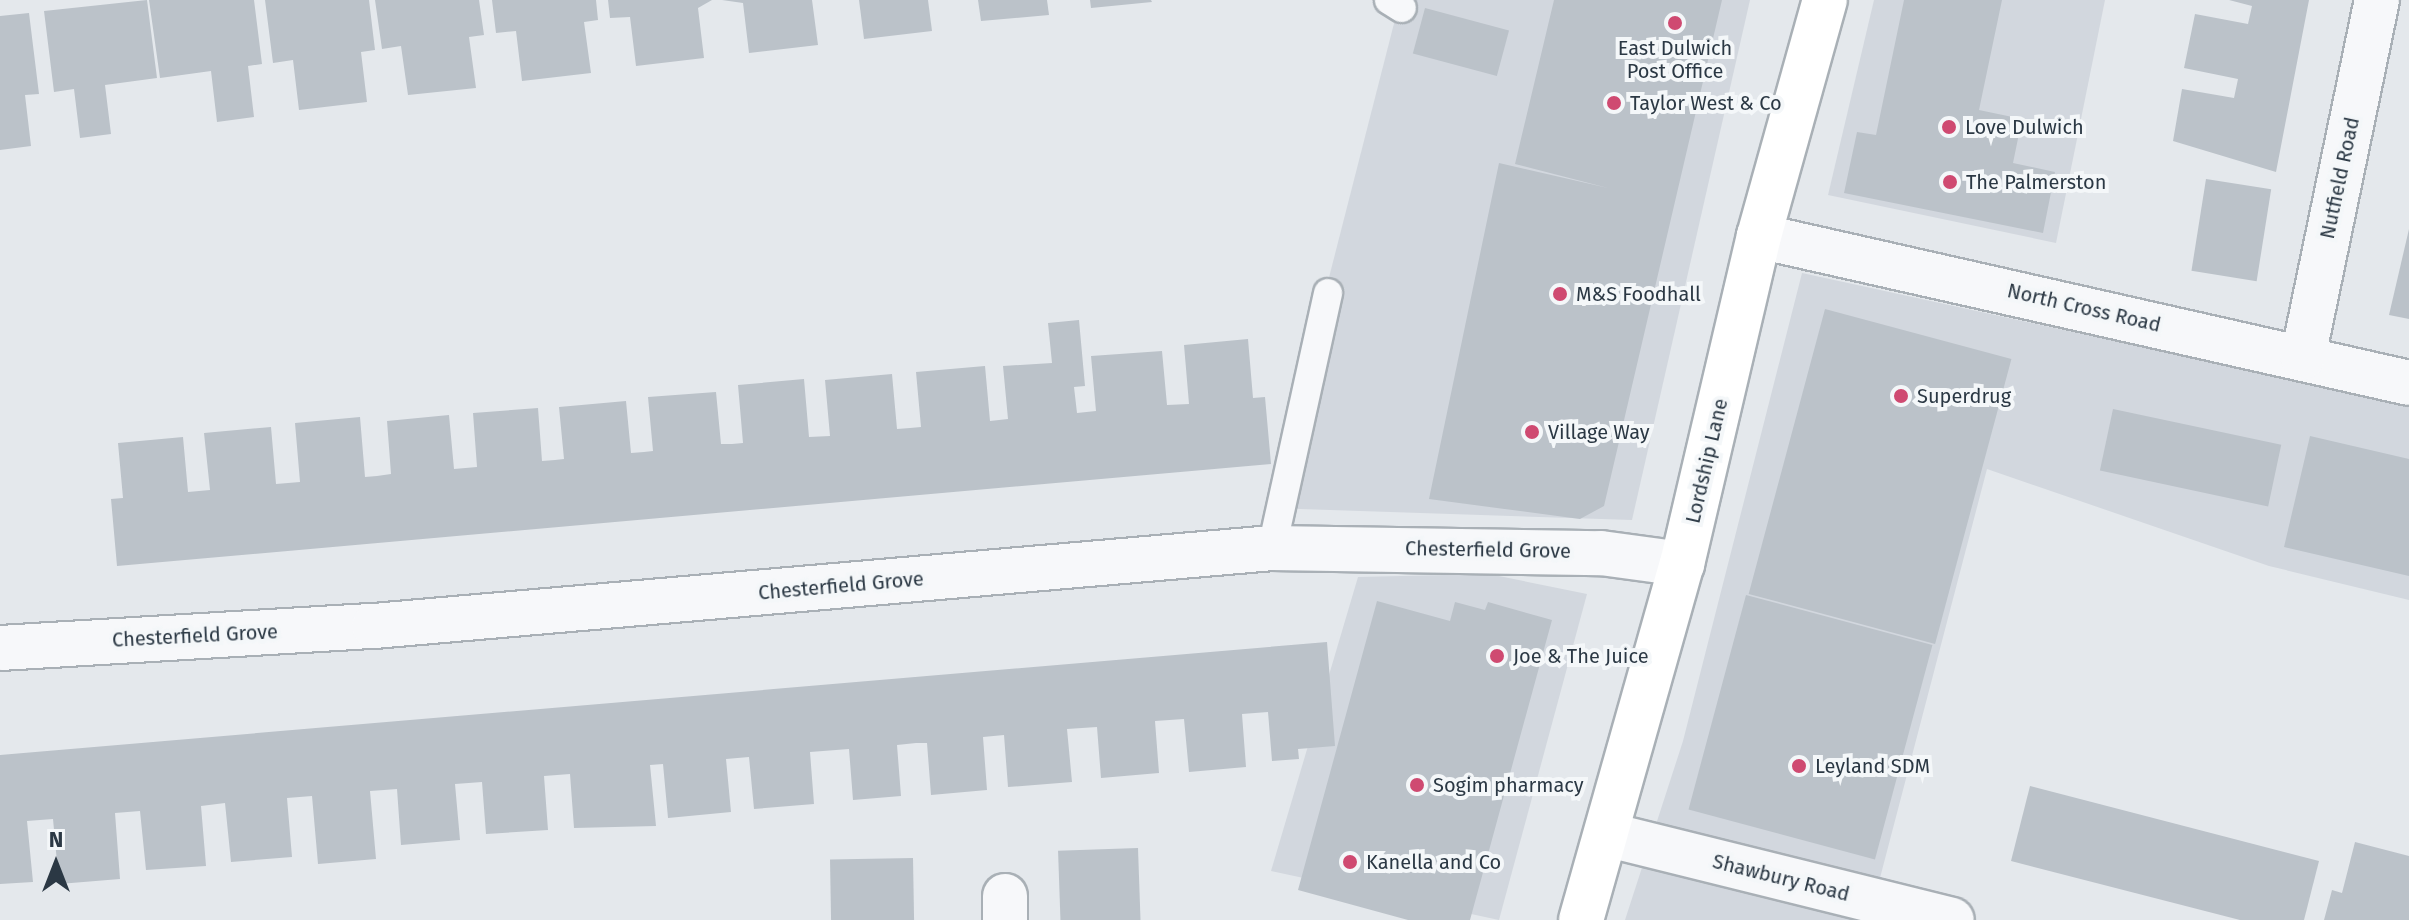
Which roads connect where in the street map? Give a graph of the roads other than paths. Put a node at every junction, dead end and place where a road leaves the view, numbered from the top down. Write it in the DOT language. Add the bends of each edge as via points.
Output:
graph roads {
  1 [pos="1825,0"];
  2 [pos="2377,0"];
  3 [pos="1759,236"];
  4 [pos="1328,293"];
  5 [pos="2303,357"];
  6 [pos="2409,383"];
  7 [pos="1272,548"];
  8 [pos="1682,564"];
  9 [pos="0,648"];
  10 [pos="1609,835"];
  11 [pos="1581,920"];
  12 [pos="1952,920"];
  1 -- 3 [label="main road, Lordship Lane"];
  2 -- 5 [label="street, Nutfield Road"];
  3 -- 5 [label="street, North Cross Road"];
  3 -- 8 [label="main road, Lordship Lane"];
  4 -- 7 [label="lane"];
  5 -- 6 [label="street, North Cross Road"];
  7 -- 8 [label="street, Chesterfield Grove" via="1601,553"];
  7 -- 9 [label="street, Chesterfield Grove" via="374,626"];
  8 -- 10 [label="main road, Lordship Lane"];
  10 -- 11 [label="main road, Lordship Lane"];
  10 -- 12 [label="street, Shawbury Road"];
}
